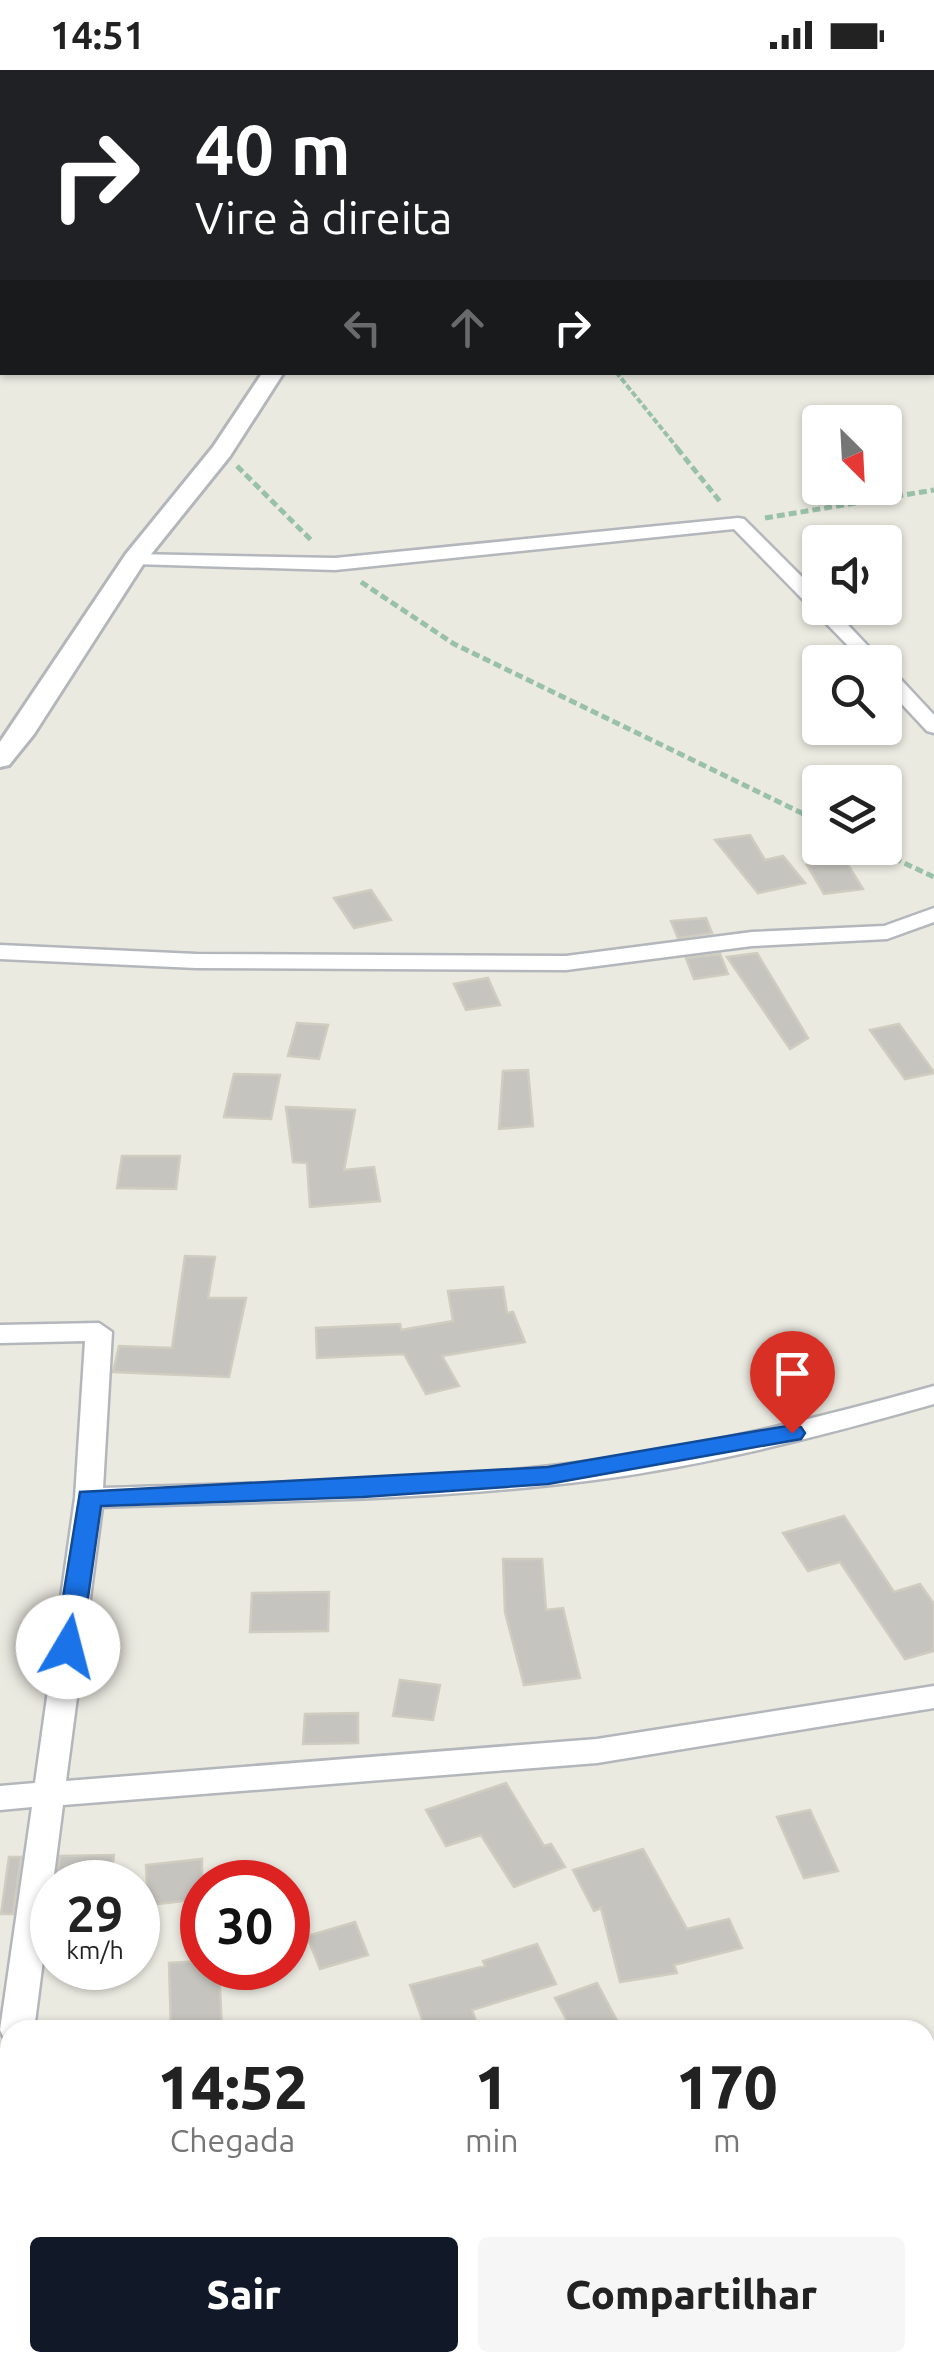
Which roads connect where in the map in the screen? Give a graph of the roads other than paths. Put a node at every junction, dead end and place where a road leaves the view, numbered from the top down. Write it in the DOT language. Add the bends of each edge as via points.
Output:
graph roads {
  1 [pos="272,375"];
  2 [pos="134,558"];
  3 [pos="802,588"];
  4 [pos="838,625"];
  5 [pos="858,645"];
  6 [pos="902,692"];
  7 [pos="934,727"];
  8 [pos="0,759"];
  9 [pos="934,915"];
  10 [pos="0,952"];
  11 [pos="0,1334"];
  12 [pos="934,1395"];
  13 [pos="89,1498"];
  14 [pos="934,1697"];
  15 [pos="47,1796"];
  16 [pos="0,1798"];
  17 [pos="17,2020"];
  1 -- 2 [label="street" via="222,451"];
  2 -- 3 [label="street" via="335,564 738,523"];
  2 -- 8 [label="street"];
  4 -- 5 [label="street"];
  6 -- 7 [label="street"];
  9 -- 10 [label="street" via="887,932 752,939 566,964"];
  11 -- 13 [label="street" via="99,1332"];
  12 -- 13 [label="street" via="830,1426 548,1476"];
  13 -- 15 [label="street"];
  14 -- 15 [label="street" via="597,1752"];
  15 -- 16 [label="street"];
  15 -- 17 [label="street"];
}
